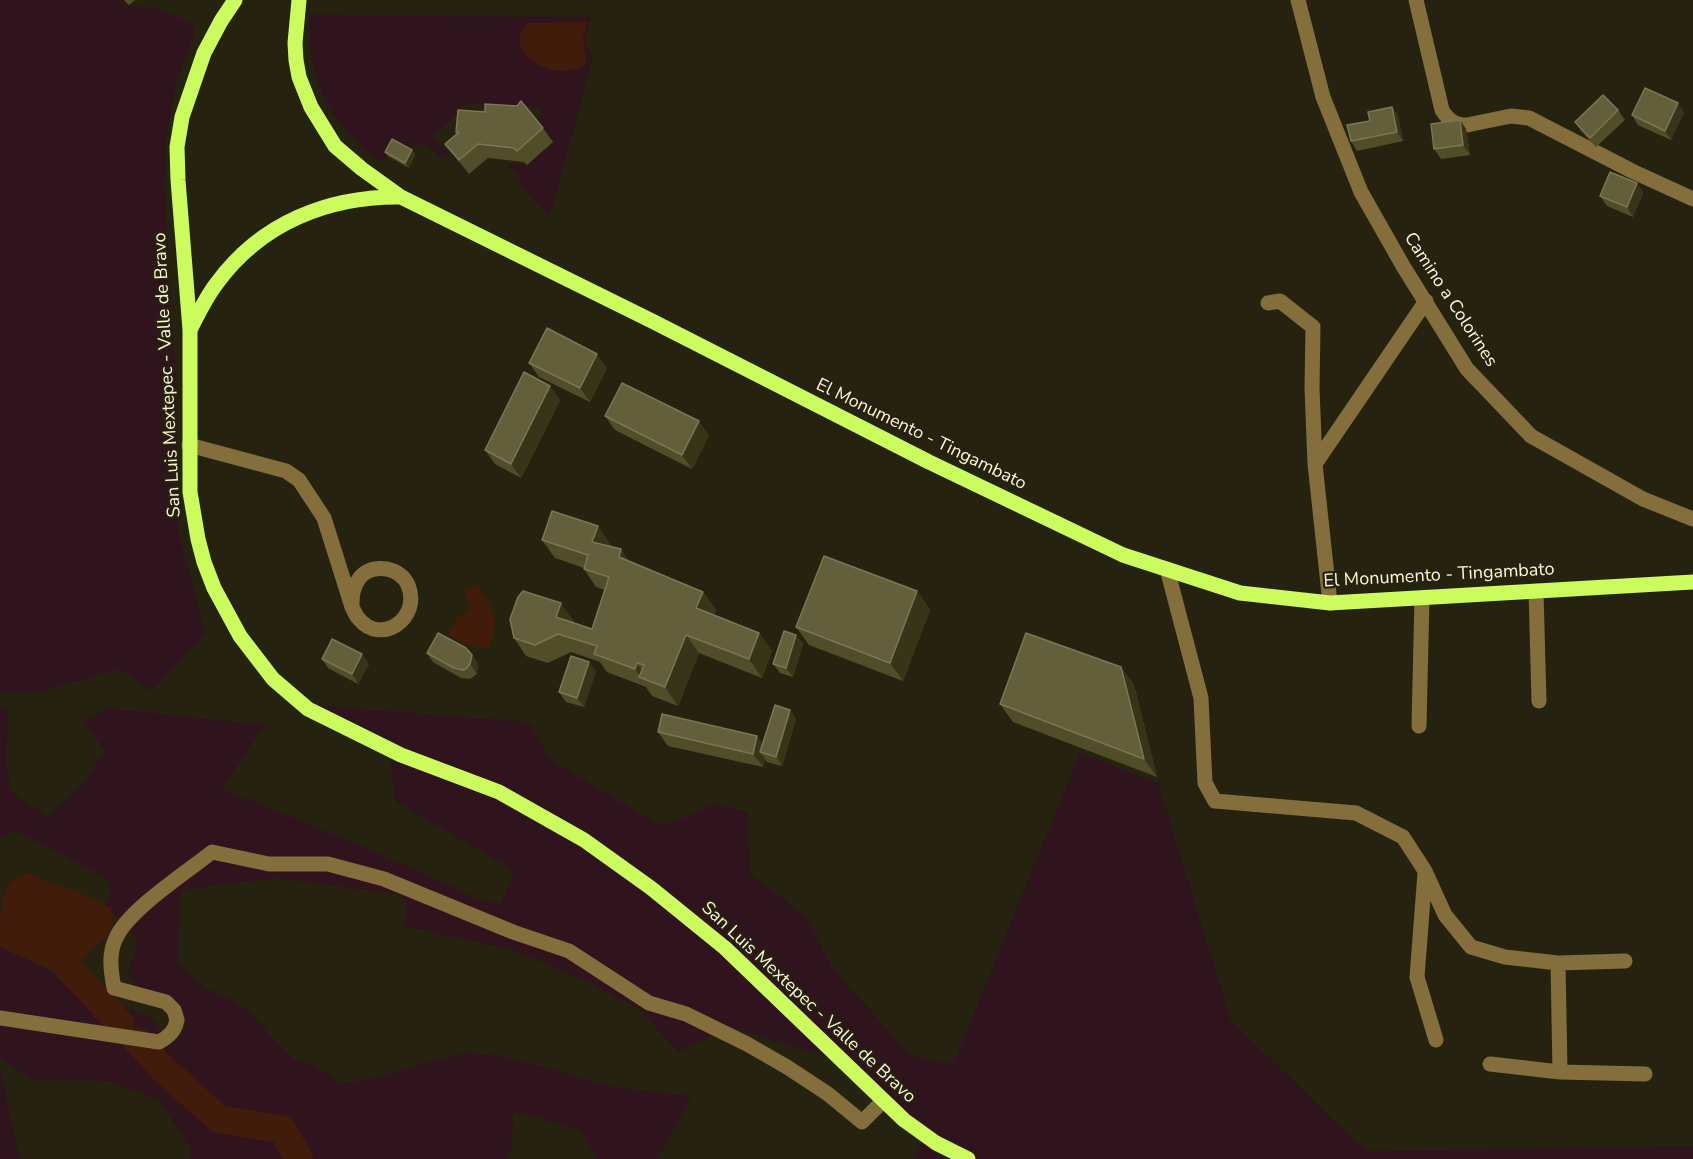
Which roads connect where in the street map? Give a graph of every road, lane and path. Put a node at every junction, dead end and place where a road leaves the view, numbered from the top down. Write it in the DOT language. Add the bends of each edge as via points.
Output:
graph roads {
  1 [pos="235,0"];
  2 [pos="299,0"];
  3 [pos="1298,0"];
  4 [pos="1416,0"];
  5 [pos="401,197"];
  6 [pos="1693,199"];
  7 [pos="1426,301"];
  8 [pos="1268,303"];
  9 [pos="190,330"];
  10 [pos="189,445"];
  11 [pos="1315,464"];
  12 [pos="1693,519"];
  13 [pos="1167,569"];
  14 [pos="1693,582"];
  15 [pos="1536,591"];
  16 [pos="1422,598"];
  17 [pos="1330,603"];
  18 [pos="352,607"];
  19 [pos="1539,701"];
  20 [pos="1419,726"];
  21 [pos="1425,871"];
  22 [pos="1625,961"];
  23 [pos="1558,963"];
  24 [pos="0,1018"];
  25 [pos="1436,1040"];
  26 [pos="1490,1064"];
  27 [pos="1560,1072"];
  28 [pos="1645,1074"];
  29 [pos="883,1101"];
  30 [pos="968,1159"];
  1 -- 9 [label="main road, San Luis Mextepec - Valle de Bravo" via="204,53 182,117 177,147"];
  2 -- 5 [label="main road, El Monumento - Tingambato" via="296,60 310,107 335,146"];
  3 -- 7 [label="street, Camino a Colorines" via="1323,97 1347,161 1381,229"];
  4 -- 6 [label="street" via="1442,110 1449,120 1467,125 1511,116 1529,118"];
  5 -- 9 [label="main road" via="334,203 274,229 228,268"];
  5 -- 13 [label="main road, El Monumento - Tingambato" via="929,462 1123,555"];
  7 -- 11 [label="street"];
  7 -- 12 [label="street, Camino a Colorines" via="1467,369 1531,436 1643,499"];
  8 -- 11 [label="street" via="1280,301 1313,327"];
  9 -- 10 [label="main road, San Luis Mextepec - Valle de Bravo"];
  10 -- 18 [label="street" via="286,471 299,480 324,518"];
  10 -- 29 [label="main road, San Luis Mextepec - Valle de Bravo" via="189,492 204,562 240,636 273,679 308,709 401,755 499,792 584,840 725,948"];
  11 -- 17 [label="street"];
  13 -- 17 [label="main road, El Monumento - Tingambato" via="1240,593"];
  13 -- 21 [label="street" via="1201,698 1205,783 1215,801 1356,813 1402,837"];
  14 -- 15 [label="main road, El Monumento - Tingambato"];
  15 -- 16 [label="main road, El Monumento - Tingambato"];
  15 -- 19 [label="street"];
  16 -- 17 [label="main road, El Monumento - Tingambato"];
  16 -- 20 [label="street"];
  18 -- 18 [label="street" via="359,620 372,628 388,629 402,622 411,609 412,594 406,580 393,570 380,568 357,580 351,593"];
  21 -- 23 [label="street" via="1445,915 1471,947 1505,957"];
  21 -- 25 [label="street" via="1417,977"];
  22 -- 23 [label="street"];
  23 -- 27 [label="street"];
  24 -- 29 [label="street" via="159,1042 168,1037 177,1020 170,1005 114,988 110,964 116,938 135,912 212,852 268,864 328,864 384,879 569,951 649,1003 686,1014 787,1067 862,1122"];
  26 -- 27 [label="street"];
  27 -- 28 [label="street"];
  29 -- 30 [label="main road, San Luis Mextepec - Valle de Bravo" via="928,1137"];
}
